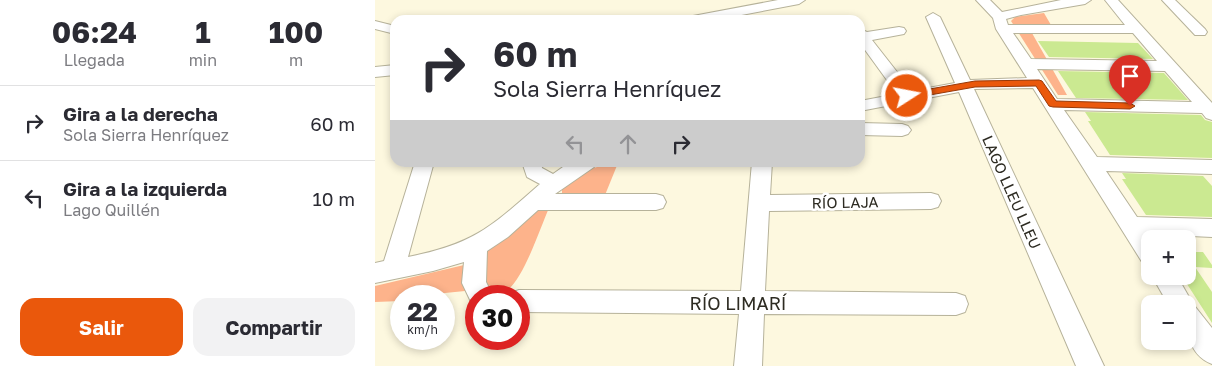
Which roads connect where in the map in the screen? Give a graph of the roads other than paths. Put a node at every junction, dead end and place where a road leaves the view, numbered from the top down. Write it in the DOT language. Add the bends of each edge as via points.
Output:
graph roads {
  1 [pos="799,0"];
  2 [pos="982,0"];
  3 [pos="1085,0"];
  4 [pos="1111,0"];
  5 [pos="1168,0"];
  6 [pos="1043,6"];
  7 [pos="720,15"];
  8 [pos="933,17"];
  9 [pos="1001,23"];
  10 [pos="375,25"];
  11 [pos="1202,26"];
  12 [pos="390,29"];
  13 [pos="1059,29"];
  14 [pos="1137,29"];
  15 [pos="899,31"];
  16 [pos="865,35"];
  17 [pos="865,40"];
  18 [pos="1026,64"];
  19 [pos="1170,66"];
  20 [pos="390,70"];
  21 [pos="375,72"];
  22 [pos="1039,83"];
  23 [pos="964,86"];
  24 [pos="907,96"];
  25 [pos="1053,104"];
  26 [pos="865,105"];
  27 [pos="1210,111"];
  28 [pos="865,129"];
  29 [pos="902,130"];
  30 [pos="1093,164"];
  31 [pos="423,167"];
  32 [pos="533,167"];
  33 [pos="578,167"];
  34 [pos="762,167"];
  35 [pos="1212,167"];
  36 [pos="555,184"];
  37 [pos="931,201"];
  38 [pos="534,202"];
  39 [pos="656,202"];
  40 [pos="759,202"];
  41 [pos="1131,226"];
  42 [pos="1212,228"];
  43 [pos="1141,241"];
  44 [pos="476,247"];
  45 [pos="384,271"];
  46 [pos="475,285"];
  47 [pos="1171,285"];
  48 [pos="1178,295"];
  49 [pos="530,301"];
  50 [pos="752,303"];
  51 [pos="956,304"];
  52 [pos="1196,320"];
  53 [pos="1212,351"];
  54 [pos="748,366"];
  55 [pos="1091,366"];
  1 -- 7 [label="street"];
  2 -- 9 [label="street"];
  3 -- 6 [label="street"];
  4 -- 14 [label="street"];
  5 -- 11 [label="street" via="1188,20"];
  6 -- 9 [label="street"];
  6 -- 13 [label="street"];
  8 -- 23 [label="street, LAGO LLEU LLEU"];
  9 -- 13 [label="street"];
  9 -- 18 [label="street"];
  10 -- 12 [label="street"];
  13 -- 14 [label="street"];
  14 -- 19 [label="street"];
  15 -- 16 [label="street"];
  17 -- 24 [label="street"];
  18 -- 19 [label="street"];
  18 -- 22 [label="street"];
  19 -- 27 [label="street"];
  20 -- 21 [label="street"];
  22 -- 23 [label="street"];
  22 -- 25 [label="street"];
  23 -- 24 [label="street"];
  23 -- 55 [label="street, LAGO LLEU LLEU"];
  24 -- 26 [label="street"];
  25 -- 27 [label="street"];
  25 -- 30 [label="street"];
  28 -- 29 [label="street"];
  30 -- 35 [label="street"];
  30 -- 41 [label="street"];
  31 -- 45 [label="street"];
  32 -- 36 [label="street" via="535,172"];
  33 -- 36 [label="street"];
  34 -- 40 [label="street"];
  36 -- 38 [label="street"];
  37 -- 40 [label="street, RÍO LAJA"];
  38 -- 39 [label="street"];
  38 -- 44 [label="street"];
  40 -- 50 [label="street"];
  41 -- 42 [label="street"];
  41 -- 43 [label="street"];
  44 -- 45 [label="street" via="448,257"];
  44 -- 46 [label="street"];
  47 -- 48 [label="street"];
  49 -- 50 [label="street, RÍO LIMARÍ"];
  50 -- 51 [label="street, RÍO LIMARÍ"];
  50 -- 54 [label="street"];
  52 -- 53 [label="street"];
}
